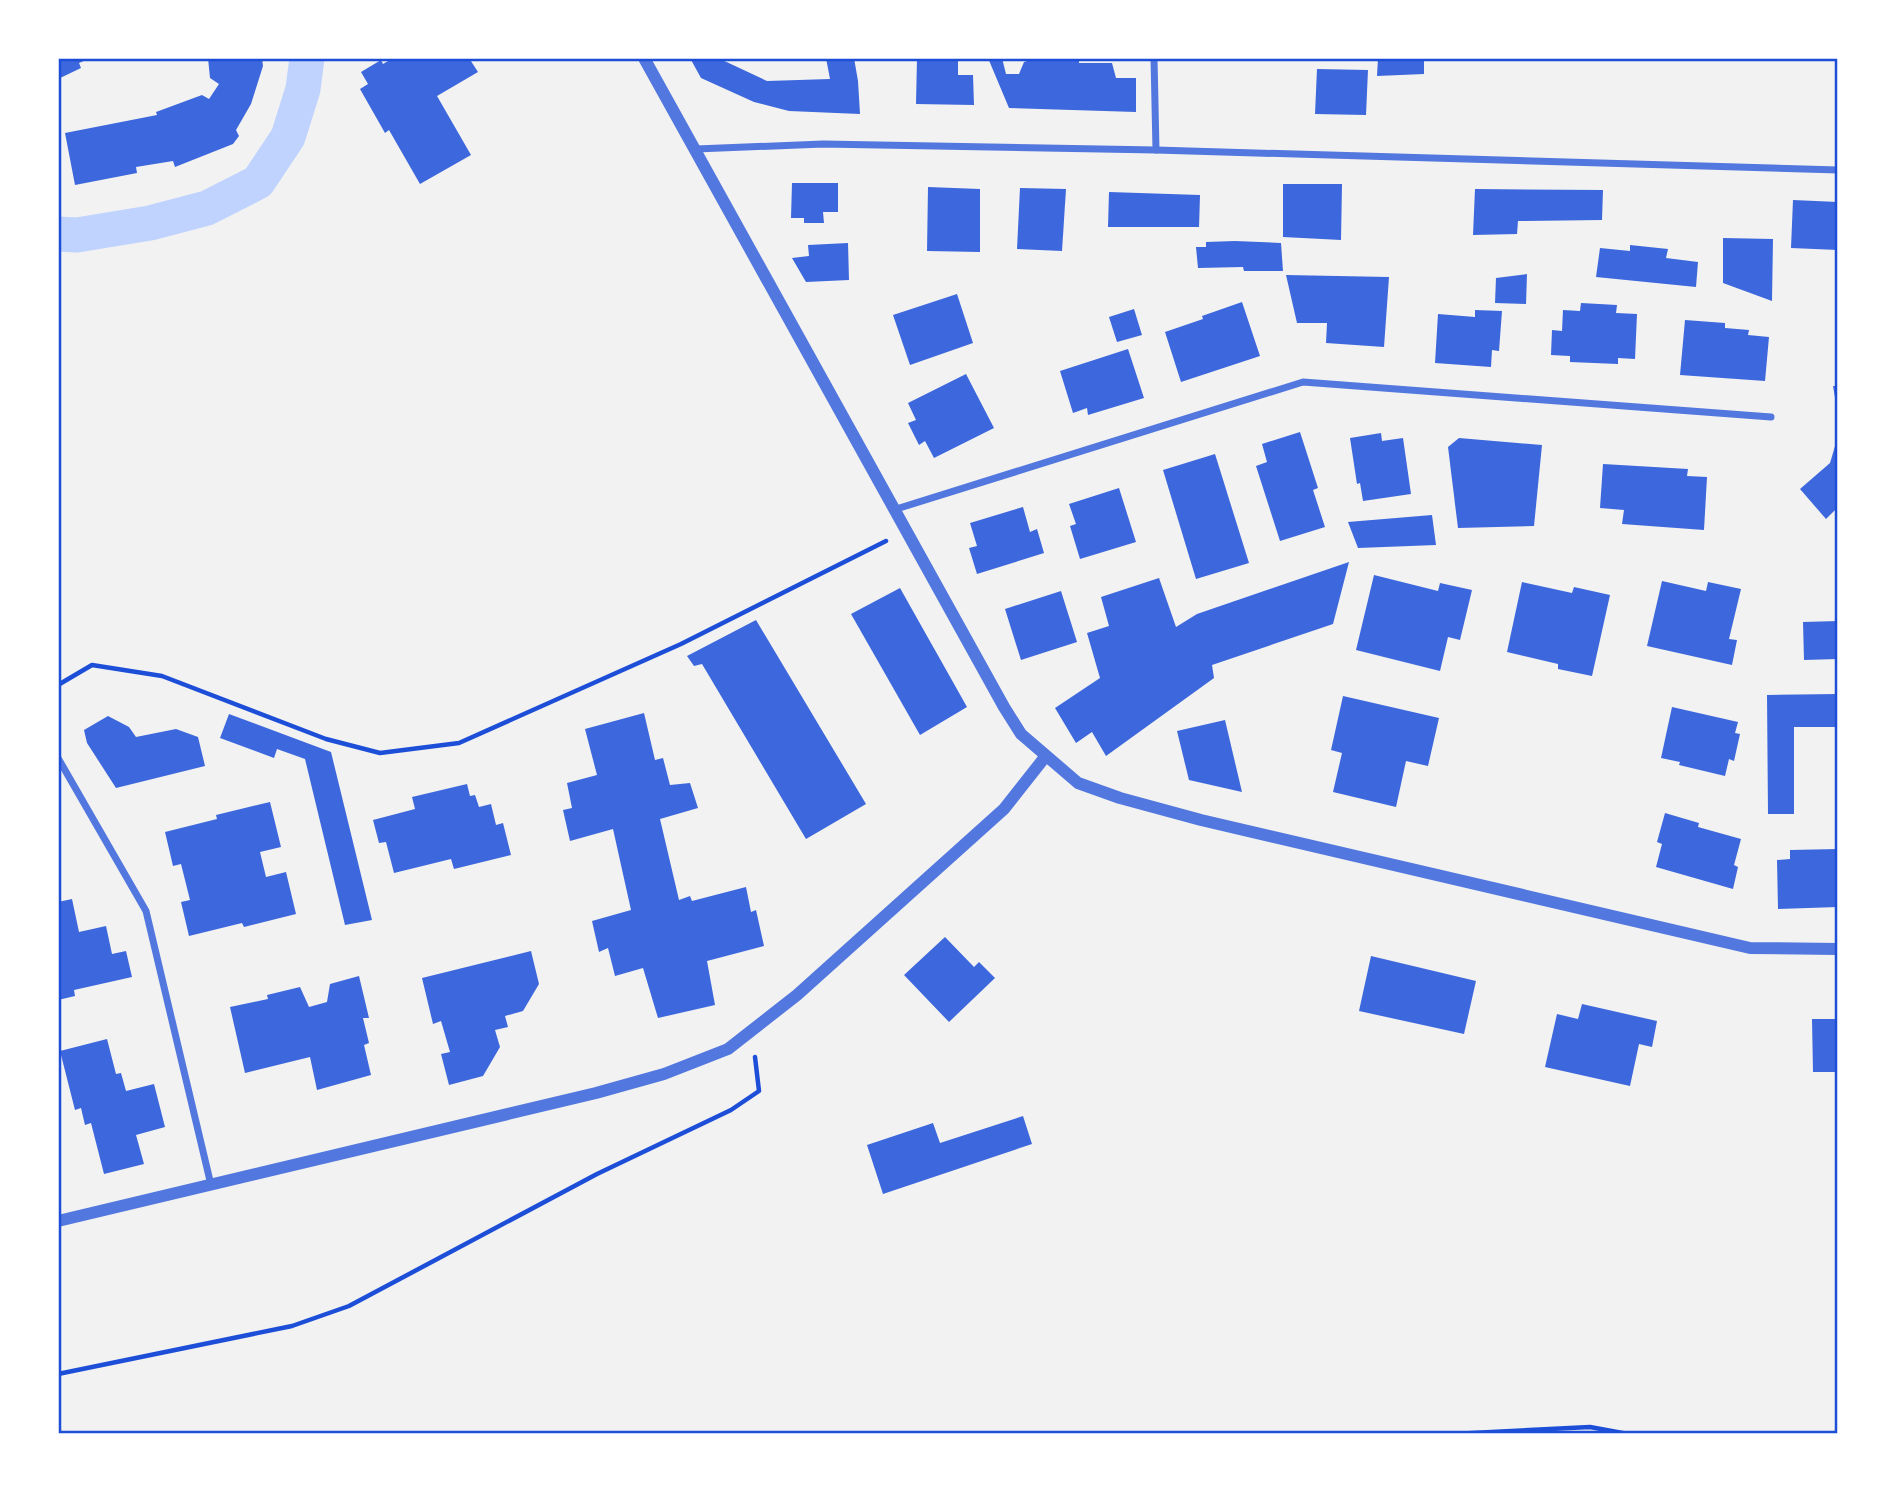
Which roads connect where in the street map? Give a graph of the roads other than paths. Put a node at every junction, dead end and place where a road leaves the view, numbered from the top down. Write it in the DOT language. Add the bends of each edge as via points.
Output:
graph roads {
  1 [pos="644,58"];
  2 [pos="1154,58"];
  3 [pos="696,149"];
  4 [pos="1156,150"];
  5 [pos="1838,170"];
  6 [pos="1770,417"];
  7 [pos="893,510"];
  8 [pos="1045,757"];
  9 [pos="58,758"];
  10 [pos="1838,949"];
  11 [pos="211,1185"];
  12 [pos="58,1221"];
  1 -- 3 [label="street"];
  2 -- 4 [label="street"];
  3 -- 4 [label="street" via="792,143"];
  3 -- 7 [label="street"];
  4 -- 5 [label="street"];
  6 -- 7 [label="street" via="1303,383"];
  7 -- 8 [label="street" via="1021,734"];
  8 -- 10 [label="street" via="1078,783 1201,820 1751,948"];
  8 -- 11 [label="street" via="1004,809 797,995 728,1049 596,1093"];
  9 -- 11 [label="street" via="146,911"];
  11 -- 12 [label="street"];
}
